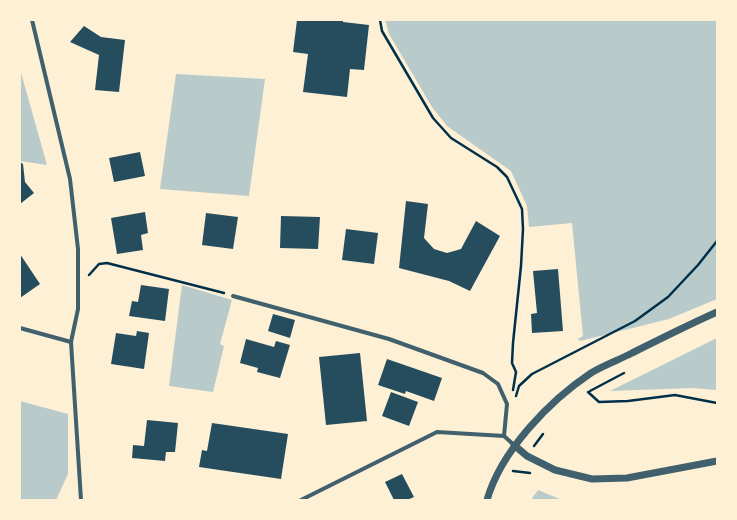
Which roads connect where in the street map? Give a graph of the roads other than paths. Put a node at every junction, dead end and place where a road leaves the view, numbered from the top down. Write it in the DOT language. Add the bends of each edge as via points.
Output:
graph roads {
  1 [pos="32,20"];
  2 [pos="233,296"];
  3 [pos="717,312"];
  4 [pos="20,328"];
  5 [pos="71,342"];
  6 [pos="504,436"];
  7 [pos="514,445"];
  8 [pos="717,461"];
  9 [pos="80,500"];
  10 [pos="301,500"];
  11 [pos="487,500"];
  1 -- 5 [label="street" via="70,179 78,249 78,309"];
  2 -- 6 [label="street" via="390,339 483,373 498,384 507,404"];
  3 -- 7 [label="street" via="592,373 554,402"];
  4 -- 5 [label="street"];
  5 -- 9 [label="street"];
  6 -- 7 [label="street"];
  6 -- 10 [label="street" via="436,432"];
  7 -- 8 [label="street" via="527,456 555,470 592,479 627,478"];
  7 -- 11 [label="street" via="491,486"];
}
